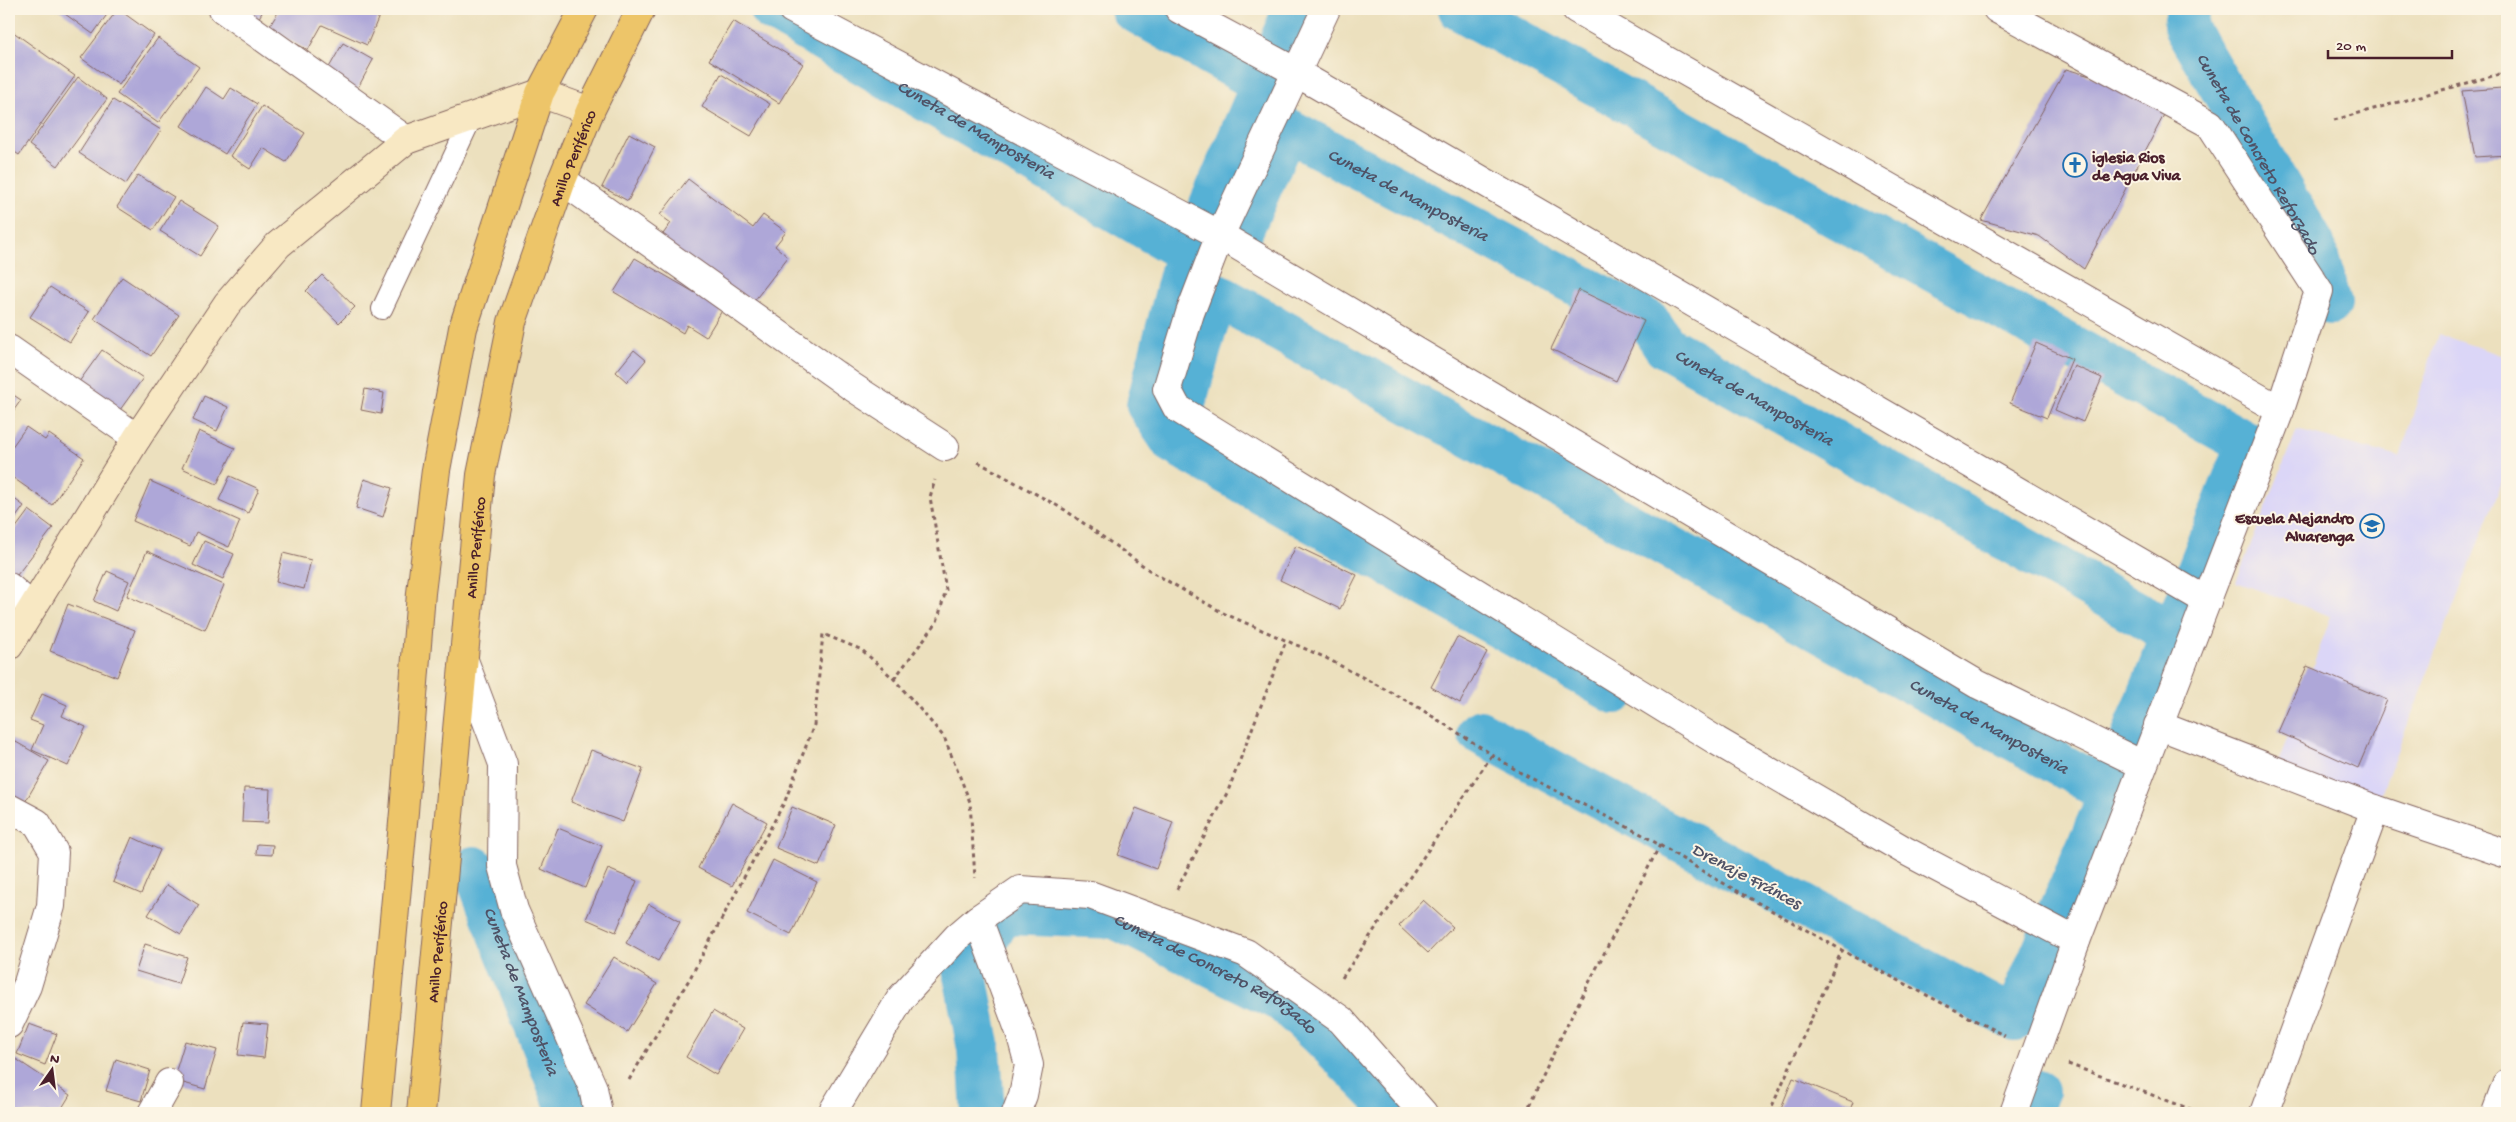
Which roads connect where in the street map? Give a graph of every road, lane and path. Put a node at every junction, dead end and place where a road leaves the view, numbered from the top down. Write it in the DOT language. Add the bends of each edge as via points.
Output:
graph roads {
  1 [pos="223,9"];
  2 [pos="584,9"];
  3 [pos="641,9"];
  4 [pos="792,9"];
  5 [pos="1179,9"];
  6 [pos="1326,9"];
  7 [pos="1576,9"];
  8 [pos="1998,9"];
  9 [pos="1290,69"];
  10 [pos="2507,72"];
  11 [pos="540,93"];
  12 [pos="590,111"];
  13 [pos="472,117"];
  14 [pos="2334,120"];
  15 [pos="406,140"];
  16 [pos="562,180"];
  17 [pos="1214,232"];
  18 [pos="382,309"];
  19 [pos="9,350"];
  20 [pos="2280,410"];
  21 [pos="137,438"];
  22 [pos="945,447"];
  23 [pos="9,587"];
  24 [pos="2202,599"];
  25 [pos="32,607"];
  26 [pos="1286,641"];
  27 [pos="9,646"];
  28 [pos="465,664"];
  29 [pos="894,679"];
  30 [pos="2158,725"];
  31 [pos="1492,755"];
  32 [pos="2138,763"];
  33 [pos="9,808"];
  34 [pos="2375,809"];
  35 [pos="1660,845"];
  36 [pos="2507,854"];
  37 [pos="1160,921"];
  38 [pos="2058,931"];
  39 [pos="984,934"];
  40 [pos="1842,950"];
  41 [pos="1322,1007"];
  42 [pos="9,1024"];
  43 [pos="2036,1052"];
  44 [pos="169,1083"];
  45 [pos="2507,1083"];
  46 [pos="624,1088"];
  47 [pos="152,1113"];
  48 [pos="376,1113"];
  49 [pos="421,1113"];
  50 [pos="598,1113"];
  51 [pos="832,1113"];
  52 [pos="1016,1113"];
  53 [pos="1423,1113"];
  54 [pos="1526,1113"];
  55 [pos="1769,1113"];
  56 [pos="2014,1113"];
  57 [pos="2201,1113"];
  58 [pos="2264,1113"];
  59 [pos="2496,1113"];
  1 -- 15 [label="street"];
  2 -- 11 [label="highway"];
  3 -- 12 [label="highway, Anillo Periférico"];
  4 -- 17 [label="street"];
  5 -- 9 [label="street"];
  6 -- 9 [label="street"];
  7 -- 20 [label="street"];
  8 -- 20 [label="street" via="2210,124 2319,291"];
  9 -- 17 [label="street"];
  9 -- 24 [label="street"];
  10 -- 14 [label="path"];
  11 -- 12 [label="street"];
  11 -- 13 [label="street"];
  11 -- 48 [label="highway" via="463,328 436,470 421,593"];
  12 -- 16 [label="highway, Anillo Periférico"];
  13 -- 15 [label="street"];
  13 -- 18 [label="lane"];
  15 -- 21 [label="street" via="278,245 227,304"];
  16 -- 22 [label="street" via="852,386"];
  16 -- 28 [label="highway, Anillo Periférico" via="512,322 481,475"];
  17 -- 32 [label="street" via="1977,684"];
  17 -- 38 [label="street" via="1167,389 1185,413 1717,741 1904,850"];
  19 -- 21 [label="street"];
  20 -- 24 [label="street"];
  21 -- 25 [label="street"];
  22 -- 26 [label="path" via="999,472 1065,510 1152,572 1223,613"];
  22 -- 29 [label="path" via="930,497 946,590 938,622"];
  23 -- 25 [label="street"];
  24 -- 30 [label="street"];
  25 -- 27 [label="street"];
  26 -- 31 [label="path" via="1413,704"];
  26 -- 37 [label="path" via="1228,791"];
  28 -- 49 [label="highway, Anillo Periférico"];
  28 -- 50 [label="street" via="503,764 502,866 514,910 593,1088"];
  29 -- 39 [label="path" via="944,737 970,802"];
  29 -- 46 [label="path" via="862,650 823,634 814,725 785,801 690,978"];
  30 -- 32 [label="street"];
  30 -- 34 [label="street"];
  31 -- 35 [label="path" via="1520,773"];
  31 -- 41 [label="path"];
  32 -- 38 [label="street"];
  33 -- 42 [label="street" via="37,823 54,852 51,906 27,986"];
  34 -- 36 [label="street"];
  34 -- 58 [label="street"];
  35 -- 40 [label="path"];
  35 -- 54 [label="path" via="1562,1035"];
  37 -- 39 [label="street" via="1090,894 1020,890"];
  37 -- 41 [label="street" via="1246,953"];
  38 -- 43 [label="street"];
  39 -- 51 [label="street" via="957,936 901,998"];
  39 -- 52 [label="street" via="1029,1065 1024,1095"];
  40 -- 43 [label="path"];
  40 -- 55 [label="path"];
  41 -- 53 [label="street" via="1341,1020"];
  43 -- 56 [label="street"];
  43 -- 57 [label="path"];
  44 -- 47 [label="street"];
  45 -- 59 [label="street"];
}
